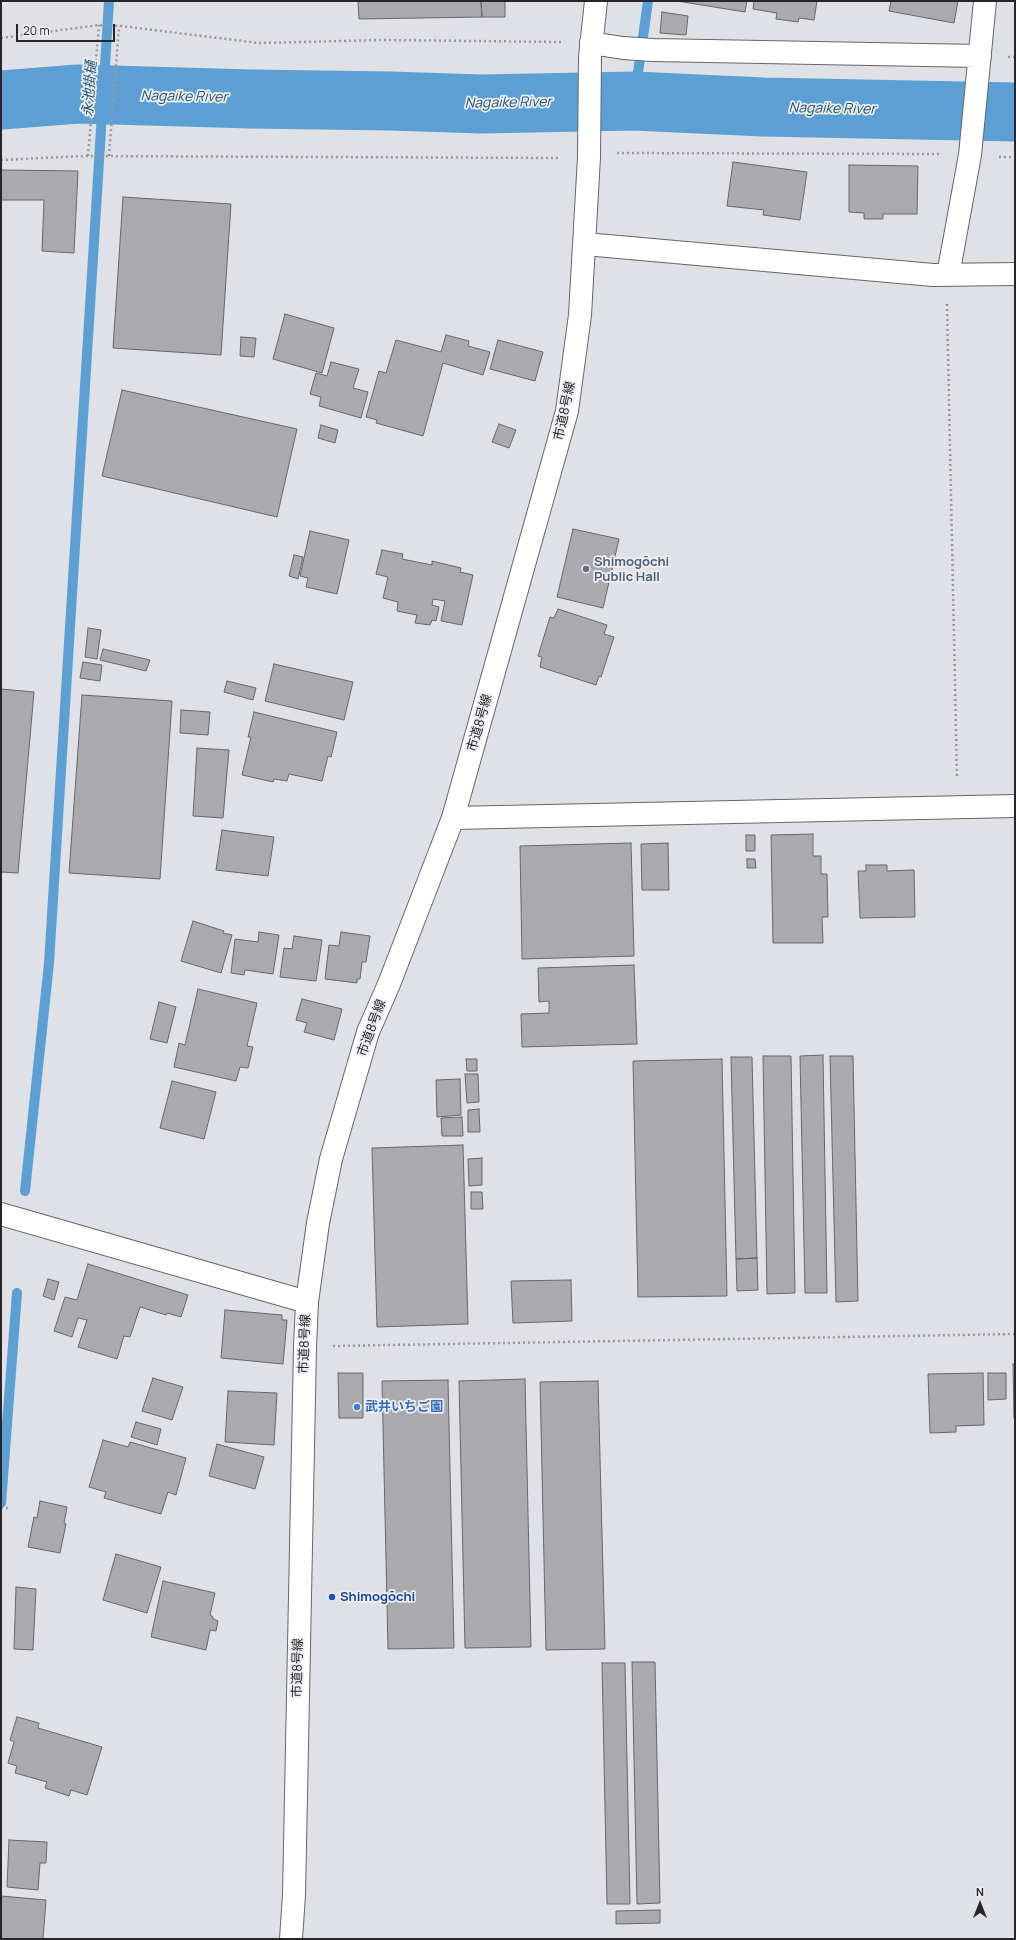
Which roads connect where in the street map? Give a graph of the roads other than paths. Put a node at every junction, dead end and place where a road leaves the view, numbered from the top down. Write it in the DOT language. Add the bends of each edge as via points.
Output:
graph roads {
  1 [pos="596,1"];
  2 [pos="985,1"];
  3 [pos="591,50"];
  4 [pos="979,59"];
  5 [pos="584,244"];
  6 [pos="1015,274"];
  7 [pos="948,275"];
  8 [pos="1015,806"];
  9 [pos="453,818"];
  10 [pos="1,1214"];
  11 [pos="307,1302"];
  12 [pos="291,1939"];
  1 -- 3 [label="street"];
  2 -- 4 [label="street"];
  3 -- 4 [label="street" via="623,48"];
  3 -- 5 [label="street, 市道8号線"];
  4 -- 7 [label="street" via="970,145"];
  5 -- 7 [label="street"];
  5 -- 9 [label="street, 市道8号線" via="580,315 568,411"];
  6 -- 7 [label="street"];
  8 -- 9 [label="street"];
  9 -- 11 [label="street, 市道8号線" via="368,1032 331,1159 318,1223"];
  10 -- 11 [label="street"];
  11 -- 12 [label="street, 市道8号線"];
}
